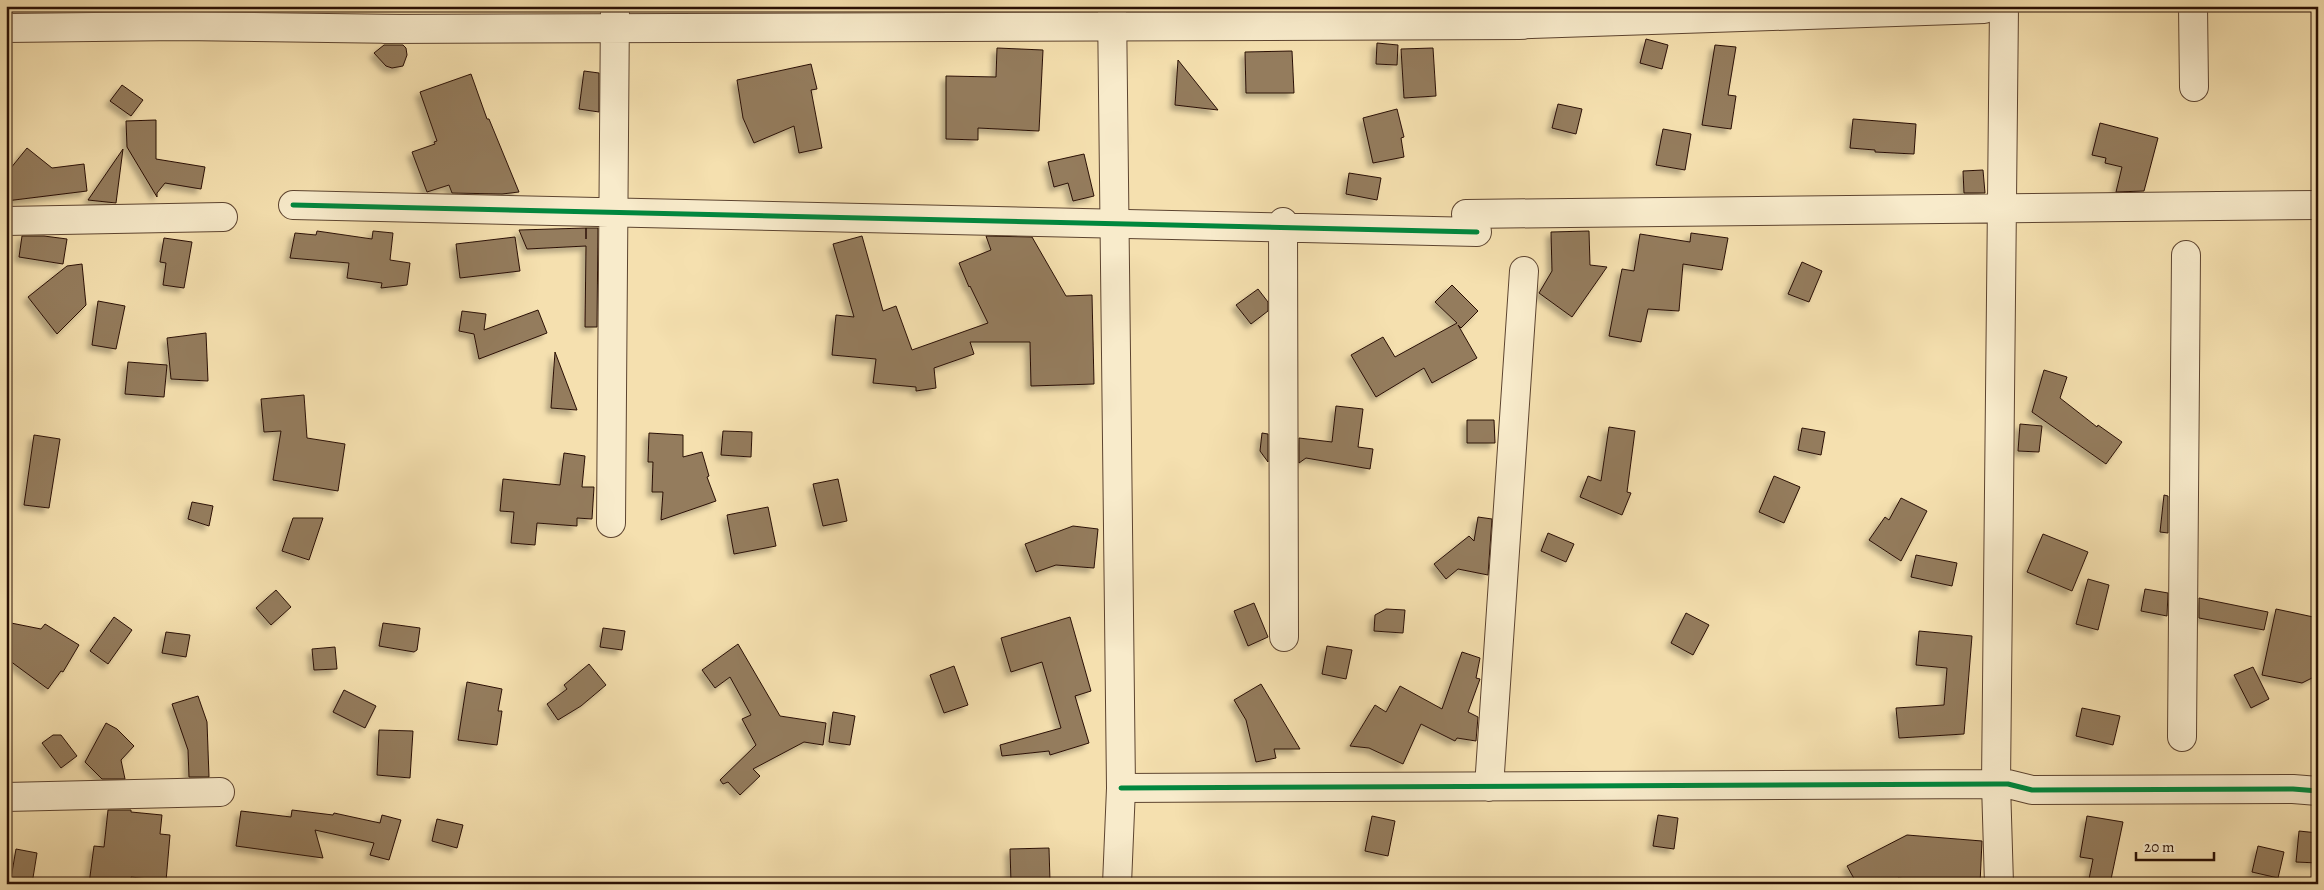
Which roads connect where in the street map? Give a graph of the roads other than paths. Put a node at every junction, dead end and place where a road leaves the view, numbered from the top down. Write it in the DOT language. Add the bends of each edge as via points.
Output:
graph roads {
  1 [pos="616,6"];
  2 [pos="1112,6"];
  3 [pos="2193,6"];
  4 [pos="1994,7"];
  5 [pos="867,17"];
  6 [pos="1496,25"];
  7 [pos="1523,25"];
  8 [pos="6,28"];
  9 [pos="384,29"];
  10 [pos="426,30"];
  11 [pos="2194,87"];
  12 [pos="293,205"];
  13 [pos="2318,206"];
  14 [pos="223,217"];
  15 [pos="6,221"];
  16 [pos="1283,222"];
  17 [pos="2186,255"];
  18 [pos="1524,271"];
  19 [pos="611,523"];
  20 [pos="1284,637"];
  21 [pos="2182,737"];
  22 [pos="1996,784"];
  23 [pos="1489,786"];
  24 [pos="1121,788"];
  25 [pos="2318,790"];
  26 [pos="220,792"];
  27 [pos="6,797"];
  28 [pos="1117,884"];
  29 [pos="1999,884"];
  1 -- 19 [label="street"];
  2 -- 24 [label="street"];
  3 -- 11 [label="street"];
  4 -- 6 [label="street"];
  4 -- 22 [label="street"];
  5 -- 6 [label="street"];
  5 -- 9 [label="street"];
  6 -- 7 [label="street"];
  8 -- 9 [label="street"];
  9 -- 10 [label="street"];
  12 -- 13 [label="street" via="1472,223"];
  14 -- 15 [label="street"];
  16 -- 20 [label="street"];
  17 -- 21 [label="street"];
  18 -- 23 [label="street"];
  22 -- 23 [label="street"];
  22 -- 25 [label="street" via="2032,790"];
  22 -- 29 [label="street"];
  23 -- 24 [label="street"];
  24 -- 28 [label="street"];
  26 -- 27 [label="street"];
}
